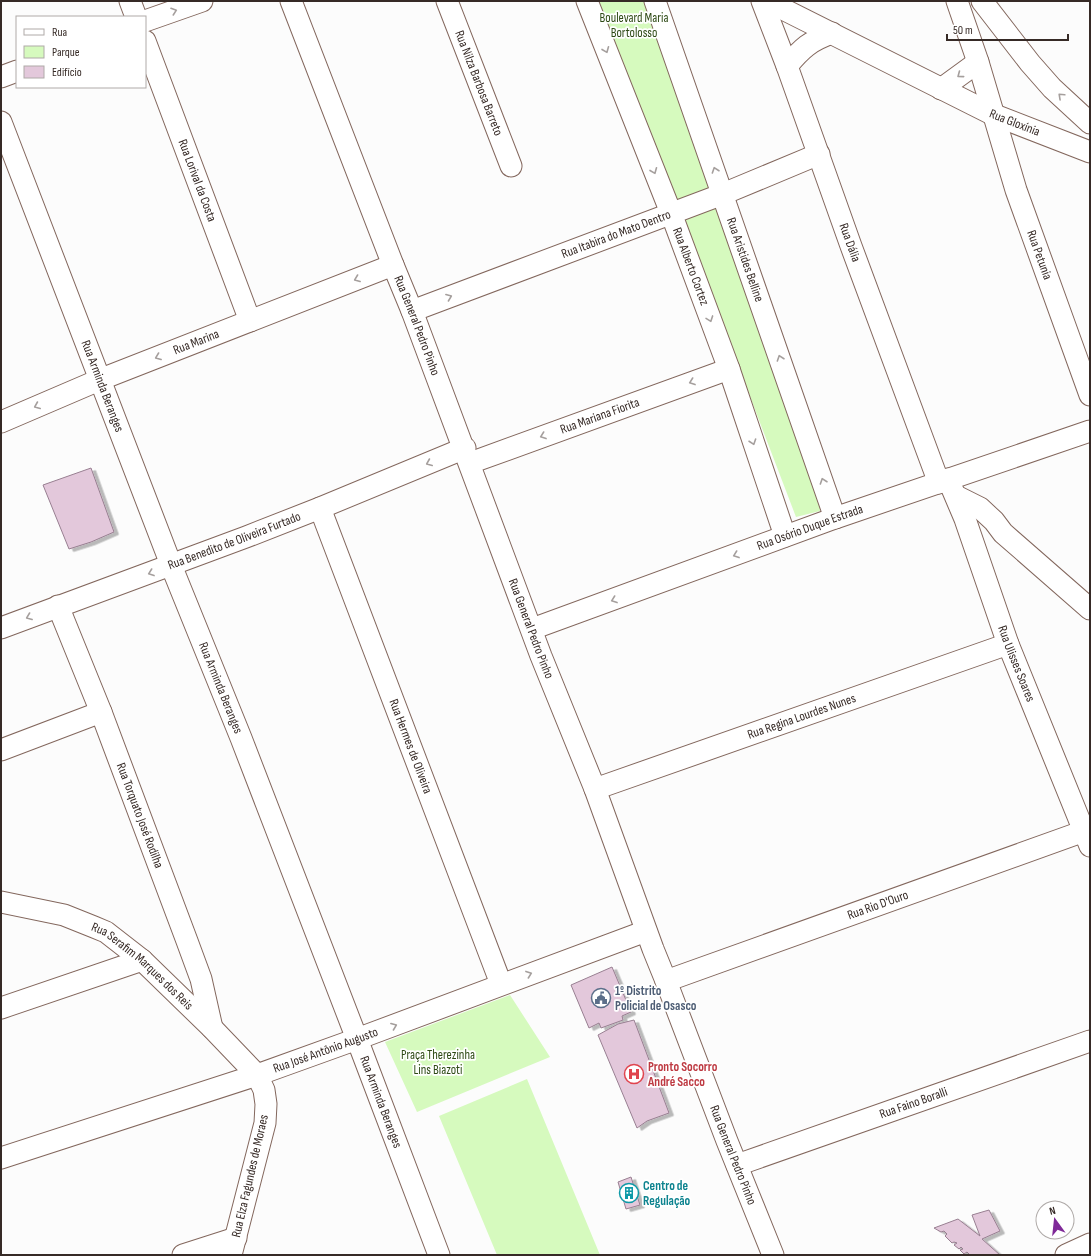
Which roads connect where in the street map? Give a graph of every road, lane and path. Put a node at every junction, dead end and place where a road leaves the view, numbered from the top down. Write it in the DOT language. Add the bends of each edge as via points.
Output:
graph roads {
  1 [pos="130,1"];
  2 [pos="202,1"];
  3 [pos="291,1"];
  4 [pos="447,1"];
  5 [pos="587,1"];
  6 [pos="655,1"];
  7 [pos="762,1"];
  8 [pos="767,1"];
  9 [pos="957,1"];
  10 [pos="982,1"];
  11 [pos="136,16"];
  12 [pos="146,21"];
  13 [pos="832,33"];
  14 [pos="146,44"];
  15 [pos="978,62"];
  16 [pos="787,66"];
  17 [pos="16,71"];
  18 [pos="1,77"];
  19 [pos="942,89"];
  20 [pos="992,114"];
  21 [pos="1,122"];
  22 [pos="1090,123"];
  23 [pos="1090,152"];
  24 [pos="819,154"];
  25 [pos="511,166"];
  26 [pos="723,194"];
  27 [pos="671,213"];
  28 [pos="393,265"];
  29 [pos="412,311"];
  30 [pos="250,321"];
  31 [pos="729,369"];
  32 [pos="100,380"];
  33 [pos="1090,395"];
  34 [pos="1,422"];
  35 [pos="1090,432"];
  36 [pos="467,456"];
  37 [pos="948,486"];
  38 [pos="320,508"];
  39 [pos="835,518"];
  40 [pos="965,519"];
  41 [pos="1003,534"];
  42 [pos="785,536"];
  43 [pos="172,566"];
  44 [pos="58,606"];
  45 [pos="1090,609"];
  46 [pos="1,628"];
  47 [pos="532,629"];
  48 [pos="1008,644"];
  49 [pos="101,712"];
  50 [pos="1,750"];
  51 [pos="595,789"];
  52 [pos="1088,836"];
  53 [pos="1,902"];
  54 [pos="646,931"];
  55 [pos="142,960"];
  56 [pos="666,981"];
  57 [pos="502,984"];
  58 [pos="1,1008"];
  59 [pos="212,1028"];
  60 [pos="358,1040"];
  61 [pos="1090,1041"];
  62 [pos="257,1075"];
  63 [pos="1,1158"];
  64 [pos="737,1165"];
  65 [pos="1090,1244"];
  66 [pos="234,1246"];
  67 [pos="183,1255"];
  68 [pos="439,1255"];
  69 [pos="773,1255"];
  70 [pos="1066,1255"];
  1 -- 11 [label="street"];
  12 -- 2 [label="street, one-way"];
  3 -- 28 [label="street, Rua General Pedro Pinho"];
  4 -- 25 [label="street, Rua Nilza Barbosa Barreto"];
  5 -- 27 [label="street, Rua Alberto Cortez, one-way"];
  26 -- 6 [label="street, Rua Aristides Belline, one-way"];
  7 -- 16 [label="street, Rua Dália"];
  8 -- 13 [label="street, Rua Gloxínia"];
  9 -- 15 [label="street, Rua Petunia"];
  22 -- 10 [label="street, one-way" via="1030,64"];
  13 -- 16 [label="street" via="808,44"];
  13 -- 19 [label="street, Rua Gloxínia"];
  14 -- 30 [label="street, Rua Lorival da Costa"];
  15 -- 19 [label="street, one-way"];
  15 -- 20 [label="street, Rua Petunia"];
  16 -- 24 [label="street, Rua Dália"];
  17 -- 18 [label="street"];
  19 -- 20 [label="street, Rua Gloxínia"];
  20 -- 23 [label="street, Rua Gloxínia"];
  20 -- 33 [label="street, Rua Petunia" via="1016,190"];
  21 -- 32 [label="street, Rua Arminda Beranges"];
  24 -- 26 [label="street, Rua Itabira do Mato Dentro"];
  24 -- 37 [label="street, Rua Dália" via="854,254"];
  26 -- 27 [label="street, Rua Itabira do Mato Dentro"];
  39 -- 26 [label="street, Rua Aristides Belline, one-way"];
  29 -- 27 [label="street, Rua Itabira do Mato Dentro, one-way"];
  27 -- 31 [label="street, Rua Alberto Cortez, one-way"];
  28 -- 29 [label="street, Rua General Pedro Pinho"];
  28 -- 30 [label="street, Rua Marina, one-way"];
  29 -- 36 [label="street, Rua General Pedro Pinho"];
  30 -- 32 [label="street, Rua Marina, one-way"];
  31 -- 36 [label="street, Rua Mariana Fiorita, one-way"];
  31 -- 42 [label="street, Rua Alberto Cortez, one-way"];
  32 -- 34 [label="street, Rua Marina, one-way"];
  32 -- 43 [label="street, Rua Arminda Beranges"];
  35 -- 37 [label="street, Rua Osório Duque Estrada"];
  36 -- 38 [label="street, Rua Benedito de Oliveira Furtado, one-way"];
  36 -- 47 [label="street, Rua General Pedro Pinho"];
  37 -- 39 [label="street, Rua Osório Duque Estrada"];
  37 -- 40 [label="street, Rua Ulisses Soares"];
  37 -- 41 [label="street" via="980,508"];
  38 -- 43 [label="street, Rua Benedito de Oliveira Furtado"];
  38 -- 57 [label="street, Rua Hermes de Oliveira"];
  39 -- 42 [label="street, Rua Osório Duque Estrada"];
  40 -- 41 [label="street"];
  40 -- 48 [label="street, Rua Ulisses Soares"];
  41 -- 45 [label="street"];
  42 -- 47 [label="street, Rua Osório Duque Estrada, one-way"];
  43 -- 44 [label="street, Rua Benedito de Oliveira Furtado, one-way"];
  43 -- 60 [label="street, Rua Arminda Beranges"];
  44 -- 46 [label="street, Rua Benedito de Oliveira Furtado, one-way"];
  44 -- 49 [label="street, Rua Torquato José Rodilha"];
  47 -- 51 [label="street, Rua General Pedro Pinho"];
  48 -- 51 [label="street, Rua Regina Lourdes Nunes"];
  48 -- 52 [label="street, Rua Ulisses Soares"];
  49 -- 50 [label="street"];
  49 -- 59 [label="street, Rua Torquato José Rodilha" via="201,979"];
  51 -- 54 [label="street, Rua General Pedro Pinho"];
  52 -- 56 [label="street, Rua Rio D'Ouro"];
  53 -- 55 [label="street, Rua Serafim Marques dos Reis" via="64,916 94,927 106,932"];
  54 -- 56 [label="street, Rua General Pedro Pinho"];
  57 -- 54 [label="street, Rua José Antônio Augusto, one-way"];
  55 -- 58 [label="street"];
  55 -- 59 [label="street, Rua Serafim Marques dos Reis"];
  56 -- 64 [label="street, Rua General Pedro Pinho"];
  60 -- 57 [label="street, Rua José Antônio Augusto, one-way"];
  59 -- 62 [label="street, Rua Serafim Marques dos Reis"];
  60 -- 62 [label="street, Rua José Antônio Augusto"];
  60 -- 68 [label="street, Rua Arminda Beranges"];
  61 -- 64 [label="street, Rua Faino Boralli"];
  62 -- 63 [label="street, Rua José Antônio Augusto"];
  62 -- 66 [label="street, Rua Elza Fagundes de Moraes" via="264,1090 265,1123"];
  64 -- 69 [label="street, Rua General Pedro Pinho"];
  65 -- 70 [label="street"];
  66 -- 67 [label="street"];
}
